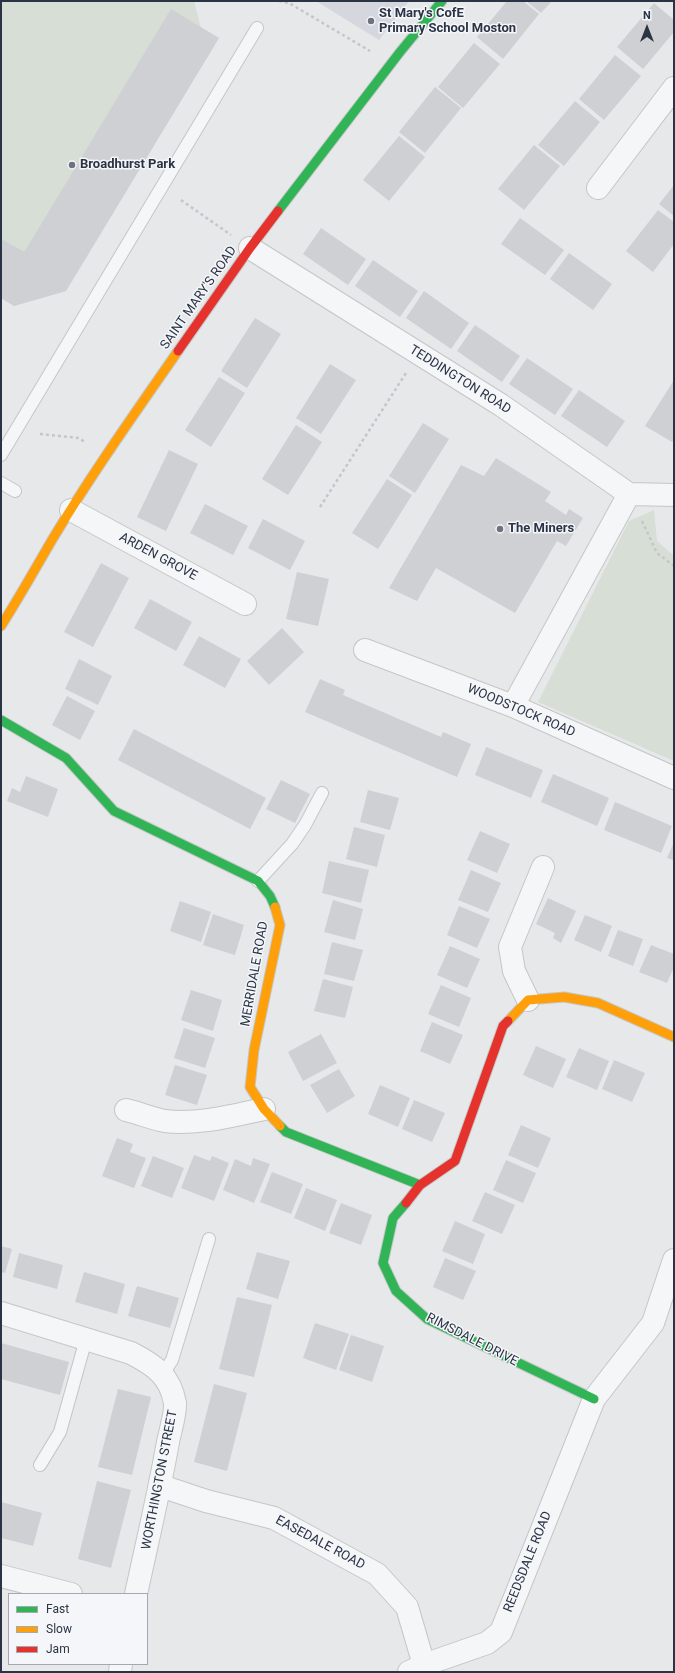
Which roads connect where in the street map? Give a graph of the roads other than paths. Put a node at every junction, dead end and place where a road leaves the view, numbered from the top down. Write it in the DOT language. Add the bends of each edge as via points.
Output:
graph roads {
  1 [pos="442,1"];
  2 [pos="257,28"];
  3 [pos="674,88"];
  4 [pos="598,188"];
  5 [pos="250,248"];
  6 [pos="1,455"];
  7 [pos="1,483"];
  8 [pos="15,491"];
  9 [pos="630,494"];
  10 [pos="674,495"];
  11 [pos="71,510"];
  12 [pos="245,604"];
  13 [pos="1,626"];
  14 [pos="365,650"];
  15 [pos="513,706"];
  16 [pos="1,720"];
  17 [pos="674,778"];
  18 [pos="322,793"];
  19 [pos="543,867"];
  20 [pos="258,882"];
  21 [pos="528,1000"];
  22 [pos="674,1037"];
  23 [pos="264,1109"];
  24 [pos="126,1110"];
  25 [pos="420,1185"];
  26 [pos="208,1239"];
  27 [pos="674,1260"];
  28 [pos="1,1313"];
  29 [pos="86,1339"];
  30 [pos="163,1374"];
  31 [pos="594,1399"];
  32 [pos="40,1465"];
  33 [pos="160,1486"];
  34 [pos="1,1576"];
  35 [pos="67,1593"];
  36 [pos="136,1593"];
  37 [pos="429,1667"];
  1 -- 5 [label="street, SAINT MARY'S ROAD" via="391,63"];
  2 -- 6 [label="lane"];
  3 -- 4 [label="street"];
  5 -- 9 [label="street, TEDDINGTON ROAD" via="501,405"];
  5 -- 11 [label="street, SAINT MARY'S ROAD"];
  7 -- 8 [label="lane"];
  9 -- 10 [label="street"];
  9 -- 15 [label="street"];
  11 -- 12 [label="street, ARDEN GROVE"];
  11 -- 13 [label="street, SAINT MARY'S ROAD"];
  14 -- 15 [label="street, WOODSTOCK ROAD"];
  15 -- 17 [label="street, WOODSTOCK ROAD"];
  16 -- 20 [label="street, MERRIDALE ROAD" via="66,758 114,811"];
  18 -- 20 [label="lane" via="292,844"];
  19 -- 21 [label="street" via="510,947 514,971"];
  20 -- 23 [label="street, MERRIDALE ROAD" via="272,898 280,925 254,1050 250,1087"];
  21 -- 22 [label="street" via="564,997 598,1003"];
  21 -- 25 [label="street, RIMSDALE DRIVE" via="503,1026 455,1161"];
  23 -- 24 [label="street" via="198,1121 165,1121"];
  23 -- 25 [label="street, MERRIDALE ROAD" via="286,1132"];
  25 -- 31 [label="street, RIMSDALE DRIVE" via="394,1218 392,1226 384,1263 396,1291 427,1319"];
  26 -- 30 [label="lane" via="172,1360"];
  27 -- 31 [label="street" via="653,1323"];
  28 -- 29 [label="street, WORTHINGTON STREET"];
  29 -- 30 [label="street, WORTHINGTON STREET" via="131,1353 149,1362"];
  29 -- 32 [label="lane" via="60,1432"];
  30 -- 33 [label="street, WORTHINGTON STREET" via="175,1404"];
  31 -- 37 [label="street, REEDSDALE ROAD" via="501,1632 487,1643"];
  33 -- 36 [label="street, WORTHINGTON STREET"];
  33 -- 37 [label="street, EASEDALE ROAD" via="206,1501 274,1518 377,1574 407,1607"];
  34 -- 35 [label="street"];
}
